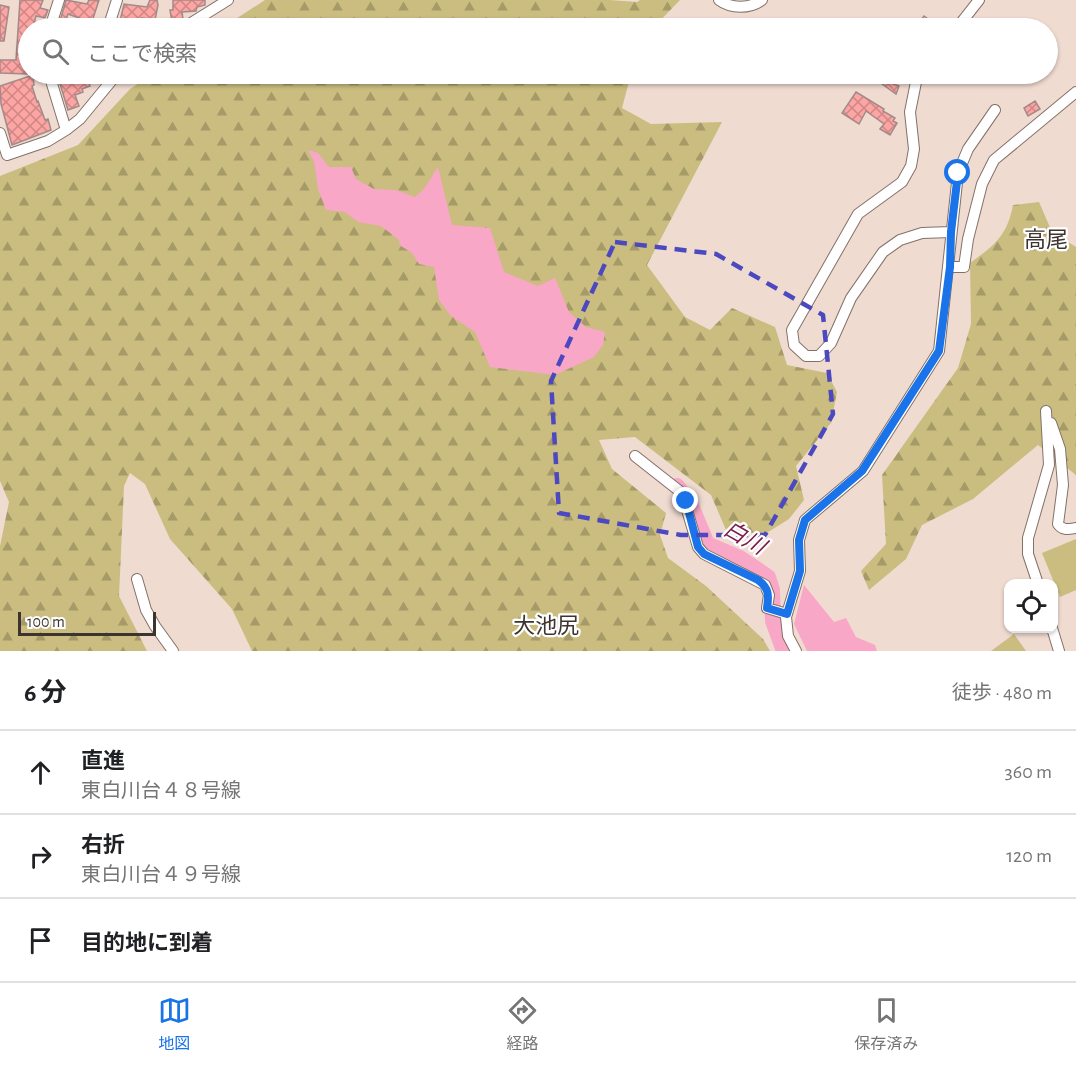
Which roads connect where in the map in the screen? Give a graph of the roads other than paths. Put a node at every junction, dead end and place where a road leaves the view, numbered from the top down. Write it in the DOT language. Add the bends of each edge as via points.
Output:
graph roads {
  1 [pos="59,0"];
  2 [pos="117,0"];
  3 [pos="228,0"];
  4 [pos="719,0"];
  5 [pos="762,0"];
  6 [pos="979,0"];
  7 [pos="53,18"];
  8 [pos="111,18"];
  9 [pos="199,18"];
  10 [pos="965,18"];
  11 [pos="52,84"];
  12 [pos="102,84"];
  13 [pos="916,84"];
  14 [pos="1076,92"];
  15 [pos="994,110"];
  16 [pos="66,130"];
  17 [pos="0,134"];
  18 [pos="4,155"];
  19 [pos="951,232"];
  20 [pos="950,267"];
  21 [pos="635,456"];
  22 [pos="1076,528"];
  23 [pos="136,579"];
  24 [pos="1036,579"];
  25 [pos="787,614"];
  26 [pos="1054,633"];
  27 [pos="173,651"];
  28 [pos="796,651"];
  29 [pos="1059,651"];
  1 -- 7 [label="street"];
  2 -- 8 [label="street"];
  3 -- 9 [label="street"];
  4 -- 5 [label="street" via="739,7"];
  6 -- 10 [label="street"];
  11 -- 16 [label="street"];
  12 -- 16 [label="street" via="81,119"];
  13 -- 19 [label="street" via="910,112 914,149 911,166 902,182 858,214 792,330 794,345 806,356 819,356 831,343 851,298 883,252 900,240 922,233"];
  14 -- 20 [label="street" via="994,160 982,184 964,267"];
  15 -- 19 [label="street" via="968,149 958,173"];
  16 -- 18 [label="street" via="48,141"];
  17 -- 18 [label="street"];
  19 -- 20 [label="street"];
  20 -- 25 [label="street" via="939,351 862,471 805,520 799,540 800,571"];
  21 -- 25 [label="street" via="682,493 698,547 704,554 765,585 769,595 767,608"];
  22 -- 24 [label="street" via="1067,530 1058,524 1064,485 1060,449 1046,411 1049,465 1028,538 1028,554"];
  23 -- 27 [label="street" via="146,610"];
  25 -- 28 [label="street" via="788,636"];
  26 -- 29 [label="street"];
}
